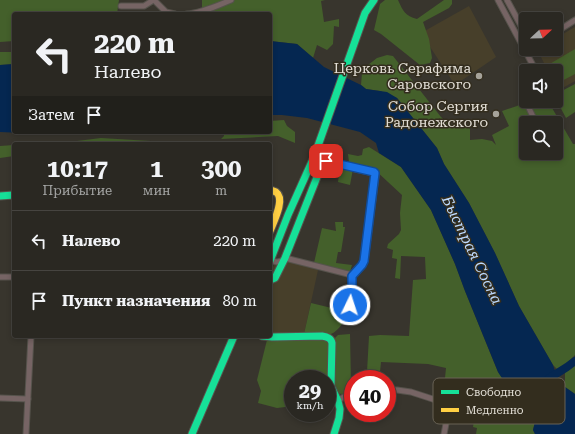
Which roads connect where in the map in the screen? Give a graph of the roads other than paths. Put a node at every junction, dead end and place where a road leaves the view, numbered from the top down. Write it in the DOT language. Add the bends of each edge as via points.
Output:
graph roads {
  1 [pos="153,0"];
  2 [pos="231,0"];
  3 [pos="374,0"];
  4 [pos="498,0"];
  5 [pos="507,0"];
  6 [pos="121,6"];
  7 [pos="166,12"];
  8 [pos="197,12"];
  9 [pos="575,20"];
  10 [pos="519,22"];
  11 [pos="563,28"];
  12 [pos="519,37"];
  13 [pos="272,190"];
  14 [pos="12,195"];
  15 [pos="0,196"];
  16 [pos="272,226"];
  17 [pos="272,254"];
  18 [pos="285,259"];
  19 [pos="272,260"];
  20 [pos="352,276"];
  21 [pos="0,277"];
  22 [pos="12,277"];
  23 [pos="272,279"];
  24 [pos="350,305"];
  25 [pos="272,337"];
  26 [pos="31,338"];
  27 [pos="233,338"];
  28 [pos="396,390"];
  29 [pos="0,398"];
  30 [pos="344,398"];
  31 [pos="28,399"];
  32 [pos="433,399"];
  33 [pos="338,400"];
  34 [pos="445,424"];
  35 [pos="26,434"];
  36 [pos="192,434"];
  37 [pos="334,434"];
  38 [pos="444,434"];
  1 -- 6 [label="street" via="144,6"];
  1 -- 7 [label="street"];
  2 -- 8 [label="street"];
  3 -- 17 [label="street" via="367,9 314,157"];
  4 -- 12 [label="street"];
  5 -- 10 [label="street"];
  9 -- 11 [label="street"];
  13 -- 16 [label="street" via="277,192 281,199"];
  14 -- 15 [label="street"];
  18 -- 19 [label="street" via="275,262"];
  18 -- 20 [label="street"];
  18 -- 20 [label="street" via="324,162 374,172 364,261"];
  18 -- 23 [label="street"];
  20 -- 24 [label="street"];
  21 -- 22 [label="street"];
  25 -- 33 [label="street" via="322,336 331,339 331,386"];
  26 -- 31 [label="street"];
  27 -- 36 [label="street"];
  28 -- 32 [label="street"];
  29 -- 31 [label="street"];
  30 -- 33 [label="street"];
  31 -- 35 [label="street"];
  33 -- 37 [label="street" via="340,416"];
  34 -- 38 [label="street"];
}
